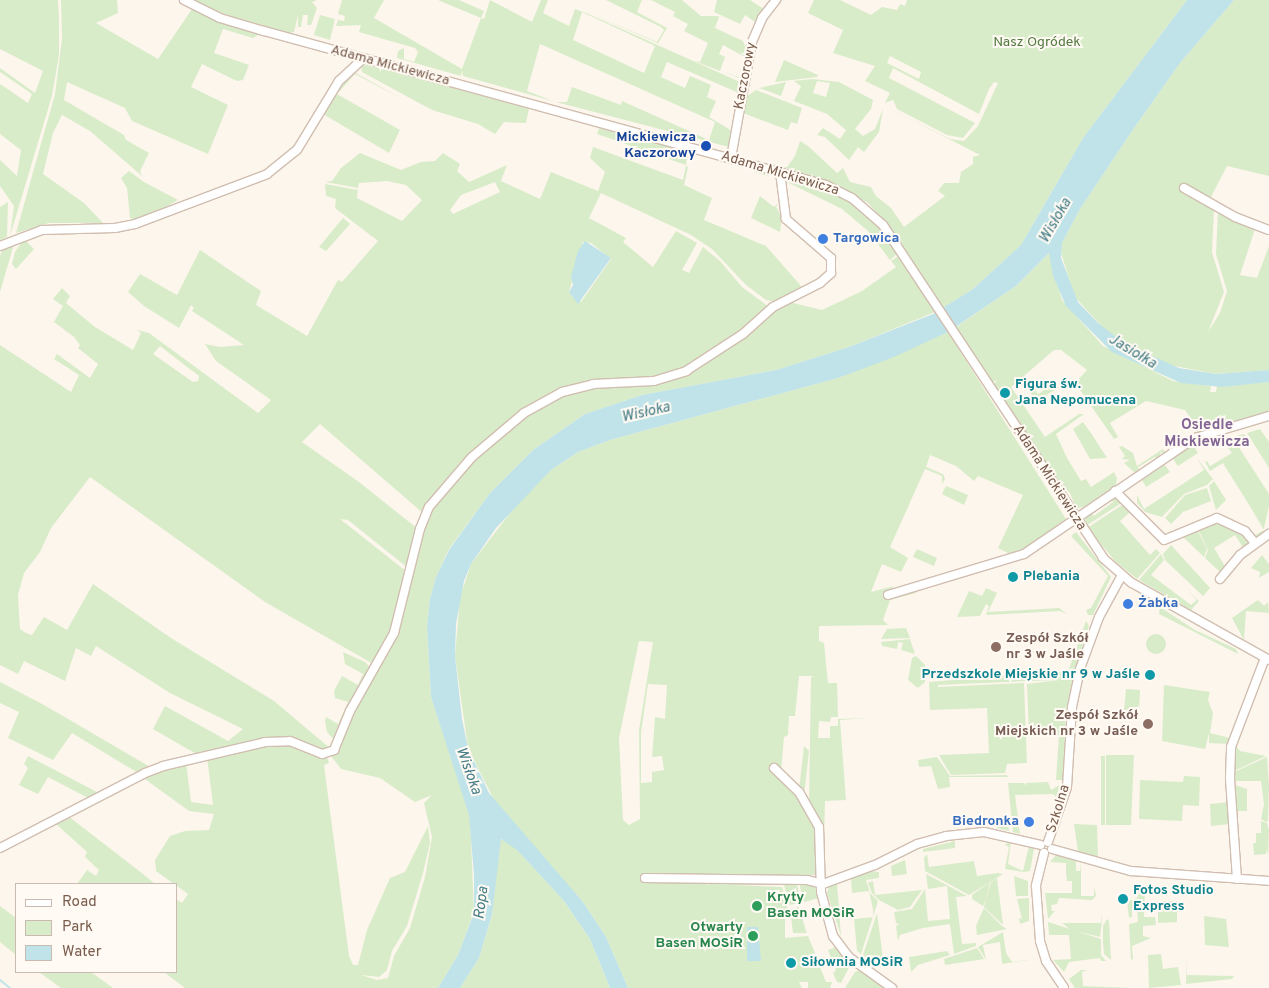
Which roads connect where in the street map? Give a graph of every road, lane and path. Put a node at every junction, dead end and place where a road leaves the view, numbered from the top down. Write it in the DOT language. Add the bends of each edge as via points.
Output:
graph roads {
  1 [pos="184,0"];
  2 [pos="776,0"];
  3 [pos="363,59"];
  4 [pos="731,158"];
  5 [pos="780,172"];
  6 [pos="1184,188"];
  7 [pos="1269,230"];
  8 [pos="0,246"];
  9 [pos="1269,416"];
  10 [pos="1115,491"];
  11 [pos="1075,518"];
  12 [pos="1269,534"];
  13 [pos="1255,543"];
  14 [pos="1122,575"];
  15 [pos="1220,578"];
  16 [pos="888,595"];
  17 [pos="1269,650"];
  18 [pos="1266,659"];
  19 [pos="774,768"];
  20 [pos="1046,847"];
  21 [pos="0,848"];
  22 [pos="646,878"];
  23 [pos="1237,879"];
  24 [pos="1269,881"];
  25 [pos="823,884"];
  26 [pos="892,988"];
  27 [pos="1064,988"];
  1 -- 3 [label="street, Adama Mickiewicza" via="220,18"];
  2 -- 4 [label="street, Kaczorowy" via="762,18 752,42"];
  3 -- 4 [label="street, Adama Mickiewicza"];
  3 -- 8 [label="street" via="339,81 297,150 267,174 135,224 116,228 42,230"];
  4 -- 5 [label="street, Adama Mickiewicza"];
  5 -- 11 [label="street, Adama Mickiewicza" via="826,185 855,200 882,225"];
  5 -- 21 [label="street" via="786,219 832,258 833,268 829,276 773,307 743,334 686,371 654,381 593,384 562,392 524,413 472,457 428,507 394,633 350,712 334,750 322,754 290,742 265,742 163,766"];
  6 -- 7 [label="street" via="1235,217"];
  9 -- 10 [label="street" via="1195,438"];
  10 -- 11 [label="street"];
  10 -- 13 [label="street" via="1164,540 1217,518 1245,531"];
  11 -- 14 [label="street, Adama Mickiewicza" via="1100,553"];
  11 -- 16 [label="street" via="1019,556"];
  12 -- 13 [label="street"];
  13 -- 15 [label="street"];
  14 -- 18 [label="street, Adama Mickiewicza"];
  14 -- 20 [label="street, Szkolna" via="1099,617 1080,670 1072,707 1067,788"];
  17 -- 18 [label="street"];
  18 -- 23 [label="street" via="1233,739 1231,802"];
  19 -- 25 [label="street" via="799,792 819,827"];
  20 -- 23 [label="street" via="1127,870"];
  20 -- 25 [label="street" via="984,832 946,836 917,844 875,865"];
  20 -- 27 [label="street, Szkolna" via="1036,886 1040,941 1046,961"];
  22 -- 25 [label="street" via="807,880"];
  23 -- 24 [label="street"];
  25 -- 26 [label="street" via="825,908 838,945"];
}
